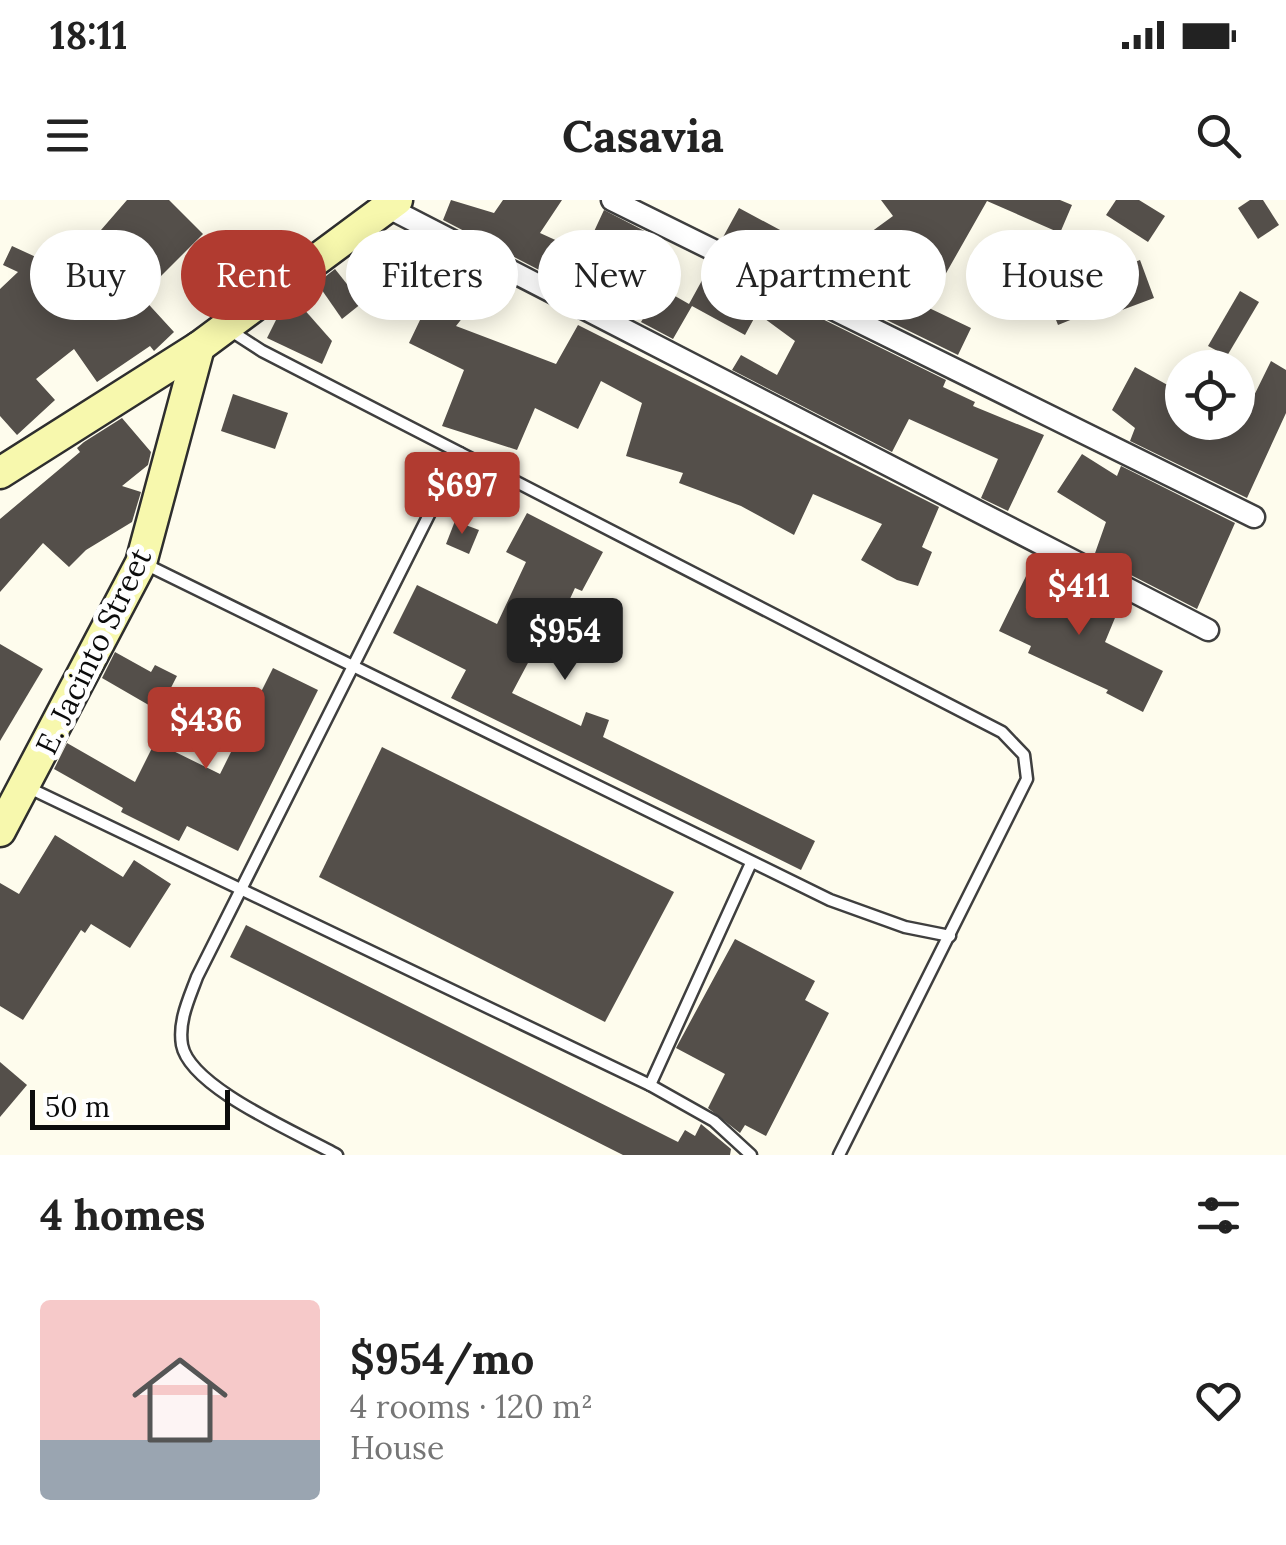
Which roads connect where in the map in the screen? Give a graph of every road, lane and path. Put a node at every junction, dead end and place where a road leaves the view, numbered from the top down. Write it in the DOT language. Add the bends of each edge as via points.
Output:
graph roads {
  1 [pos="612,200"];
  2 [pos="392,203"];
  3 [pos="223,326"];
  4 [pos="199,348"];
  5 [pos="460,453"];
  6 [pos="0,473"];
  7 [pos="1254,516"];
  8 [pos="141,563"];
  9 [pos="1208,630"];
  10 [pos="354,666"];
  11 [pos="24,786"];
  12 [pos="0,831"];
  13 [pos="751,864"];
  14 [pos="240,892"];
  15 [pos="950,936"];
  16 [pos="650,1085"];
  17 [pos="337,1155"];
  18 [pos="751,1155"];
  19 [pos="839,1155"];
  1 -- 7 [label="street"];
  2 -- 3 [label="street"];
  2 -- 9 [label="street"];
  3 -- 4 [label="street"];
  3 -- 5 [label="lane"];
  4 -- 6 [label="street"];
  4 -- 8 [label="street, E. Jacinto Street"];
  5 -- 10 [label="lane"];
  5 -- 15 [label="lane" via="1002,732 1024,755 1028,779"];
  8 -- 10 [label="lane"];
  8 -- 11 [label="street, E. Jacinto Street"];
  10 -- 13 [label="lane"];
  10 -- 14 [label="lane"];
  11 -- 12 [label="street, E. Jacinto Street"];
  11 -- 14 [label="lane"];
  13 -- 15 [label="lane" via="867,914"];
  13 -- 16 [label="lane"];
  14 -- 16 [label="lane"];
  14 -- 17 [label="lane" via="182,1016 182,1048 205,1081"];
  15 -- 19 [label="lane"];
  16 -- 18 [label="lane" via="714,1121"];
}
